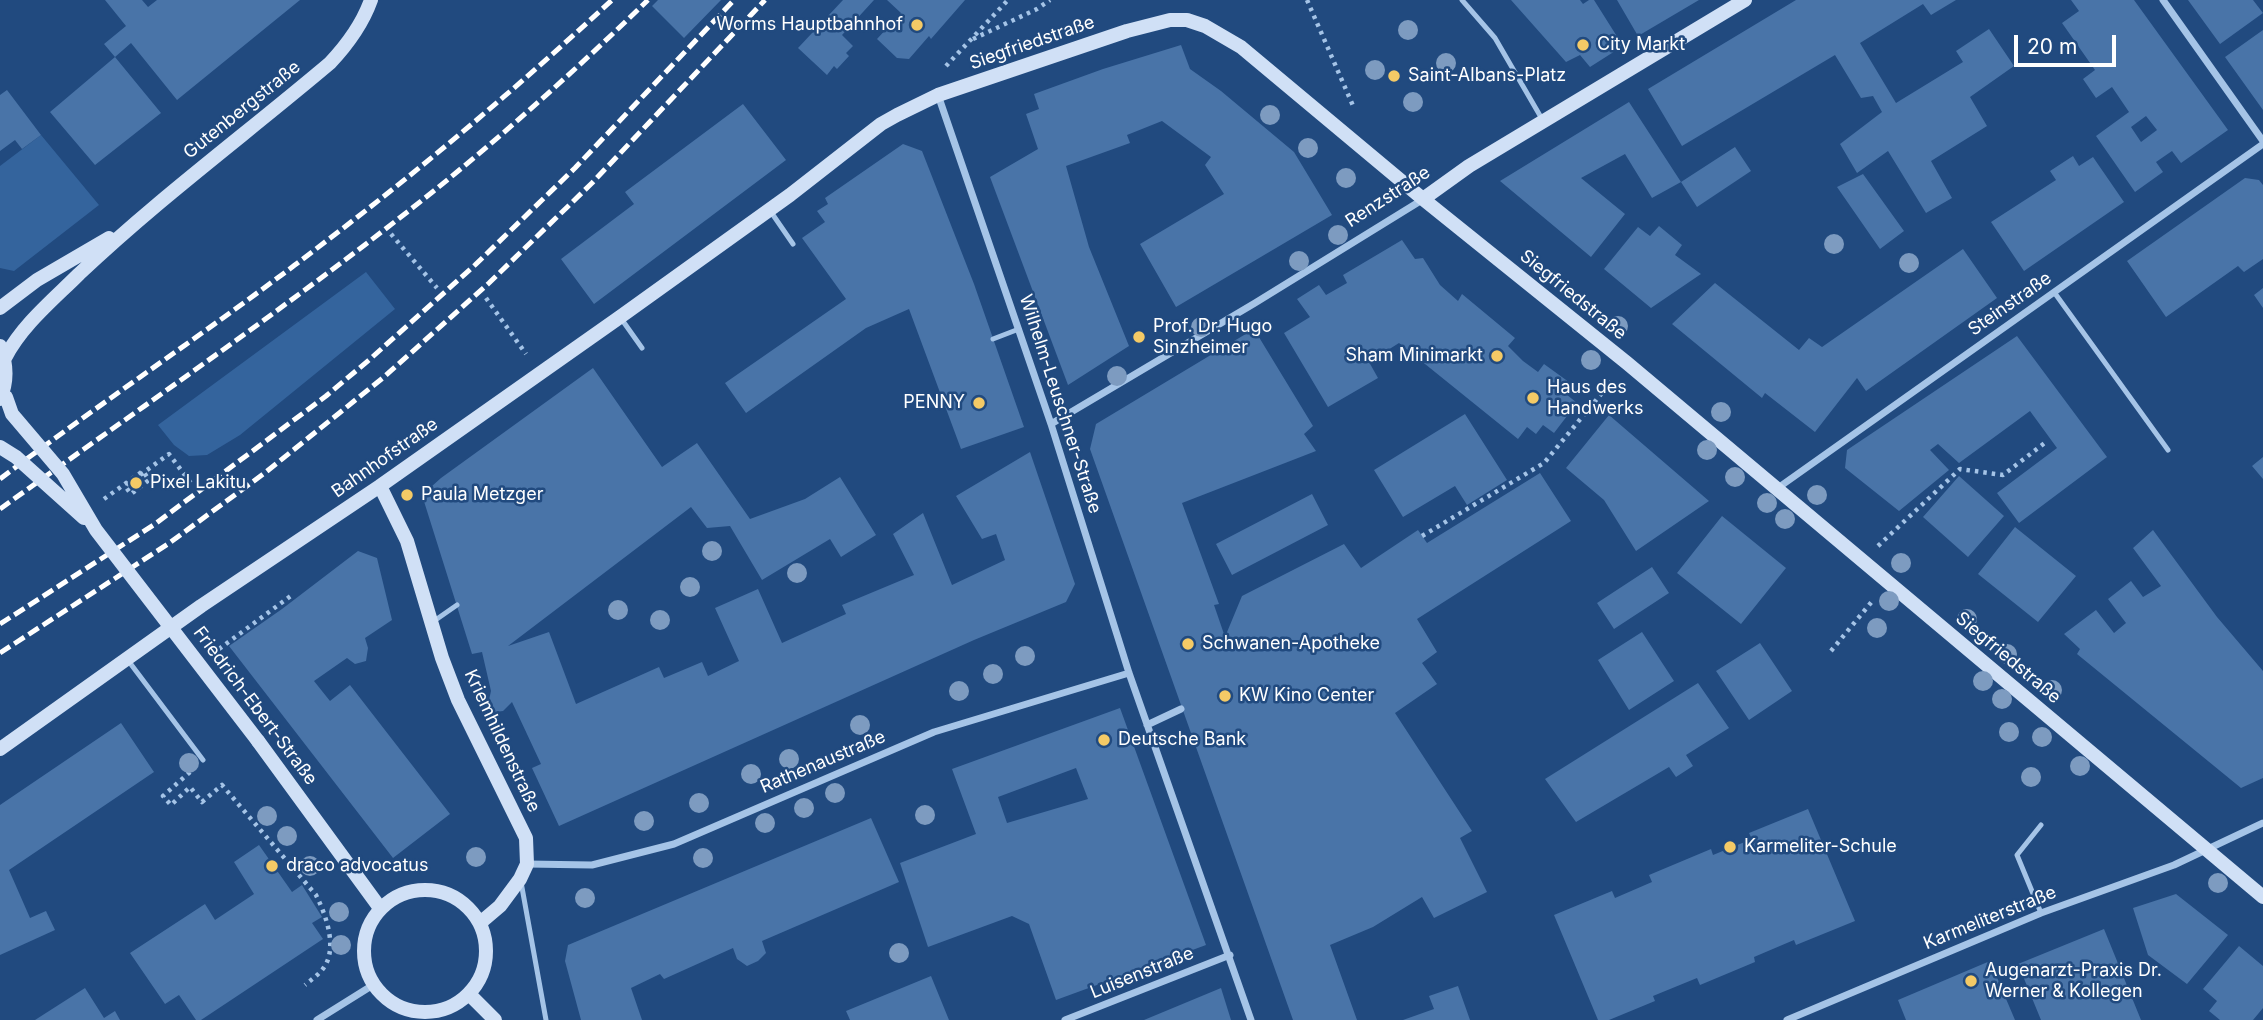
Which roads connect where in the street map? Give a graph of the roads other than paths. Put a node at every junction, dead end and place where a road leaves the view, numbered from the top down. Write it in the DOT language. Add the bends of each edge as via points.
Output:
graph roads {
  1 [pos="371,0"];
  2 [pos="1462,0"];
  3 [pos="1745,0"];
  4 [pos="2163,0"];
  5 [pos="938,95"];
  6 [pos="1543,121"];
  7 [pos="2263,142"];
  8 [pos="790,195"];
  9 [pos="1423,199"];
  10 [pos="769,210"];
  11 [pos="131,225"];
  12 [pos="793,244"];
  13 [pos="2054,292"];
  14 [pos="0,308"];
  15 [pos="620,317"];
  16 [pos="1019,330"];
  17 [pos="993,339"];
  18 [pos="642,348"];
  19 [pos="2,352"];
  20 [pos="4,393"];
  21 [pos="1051,424"];
  22 [pos="0,447"];
  23 [pos="2168,450"];
  24 [pos="380,486"];
  25 [pos="1775,490"];
  26 [pos="96,530"];
  27 [pos="457,605"];
  28 [pos="432,622"];
  29 [pos="127,659"];
  30 [pos="1129,673"];
  31 [pos="1181,709"];
  32 [pos="1147,725"];
  33 [pos="0,749"];
  34 [pos="203,760"];
  35 [pos="2263,823"];
  36 [pos="2041,825"];
  37 [pos="2206,848"];
  38 [pos="527,864"];
  39 [pos="520,879"];
  40 [pos="2263,897"];
  41 [pos="380,908"];
  42 [pos="2041,913"];
  43 [pos="480,923"];
  44 [pos="1230,955"];
  45 [pos="373,985"];
  46 [pos="469,994"];
  47 [pos="317,1020"];
  48 [pos="495,1020"];
  49 [pos="546,1020"];
  50 [pos="1065,1020"];
  51 [pos="1251,1020"];
  52 [pos="1787,1020"];
  1 -- 11 [label="street, Gutenbergstraße" via="350,42 330,63"];
  2 -- 6 [label="lane" via="1495,38"];
  3 -- 6 [label="street, Renzstraße"];
  4 -- 7 [label="street"];
  5 -- 8 [label="street, Siegfriedstraße" via="881,124"];
  5 -- 9 [label="street, Siegfriedstraße" via="1127,31 1187,20 1241,47"];
  5 -- 16 [label="street, Wilhelm-Leuschner-Straße"];
  6 -- 9 [label="street, Renzstraße"];
  7 -- 13 [label="street, Steinstraße"];
  8 -- 10 [label="street, Bahnhofstraße"];
  9 -- 21 [label="street, Renzstraße"];
  9 -- 25 [label="street, Siegfriedstraße" via="1627,363"];
  10 -- 12 [label="lane"];
  10 -- 15 [label="street, Bahnhofstraße"];
  11 -- 14 [label="street, Gutenbergstraße" via="37,280"];
  11 -- 19 [label="street, Gutenbergstraße"];
  13 -- 23 [label="lane"];
  13 -- 25 [label="street, Steinstraße"];
  15 -- 18 [label="lane"];
  15 -- 24 [label="street, Bahnhofstraße"];
  16 -- 17 [label="lane"];
  16 -- 21 [label="street, Wilhelm-Leuschner-Straße"];
  19 -- 20 [label="street"];
  20 -- 26 [label="street, Friedrich-Ebert-Straße, bridge" via="12,414 63,474"];
  21 -- 30 [label="street, Wilhelm-Leuschner-Straße"];
  22 -- 26 [label="street, Friedrich-Ebert-Straße, bridge"];
  24 -- 28 [label="street, Kriemhildenstraße" via="407,541"];
  24 -- 29 [label="street, Bahnhofstraße"];
  25 -- 37 [label="street, Siegfriedstraße"];
  26 -- 41 [label="street, Friedrich-Ebert-Straße, bridge"];
  27 -- 28 [label="lane"];
  28 -- 38 [label="street, Kriemhildenstraße" via="458,700 526,838"];
  29 -- 33 [label="street, Bahnhofstraße"];
  29 -- 34 [label="lane"];
  30 -- 32 [label="street, Wilhelm-Leuschner-Straße"];
  30 -- 38 [label="street, Rathenaustraße" via="934,732 674,844 592,865"];
  31 -- 32 [label="street"];
  32 -- 44 [label="street, Wilhelm-Leuschner-Straße"];
  35 -- 37 [label="street, Karmeliterstraße"];
  36 -- 42 [label="lane" via="2017,855"];
  37 -- 40 [label="street, Siegfriedstraße"];
  37 -- 42 [label="street, Karmeliterstraße" via="2174,865"];
  38 -- 39 [label="street"];
  39 -- 43 [label="street"];
  39 -- 49 [label="lane"];
  41 -- 43 [label="street" via="400,894 443,891 470,908"];
  41 -- 45 [label="street" via="370,921 363,946"];
  42 -- 52 [label="street, Karmeliterstraße"];
  43 -- 46 [label="street" via="485,965"];
  44 -- 50 [label="street, Luisenstraße"];
  44 -- 51 [label="street, Wilhelm-Leuschner-Straße"];
  45 -- 46 [label="street" via="393,1003 425,1013 446,1008"];
  45 -- 47 [label="street"];
  46 -- 48 [label="street"];
}
